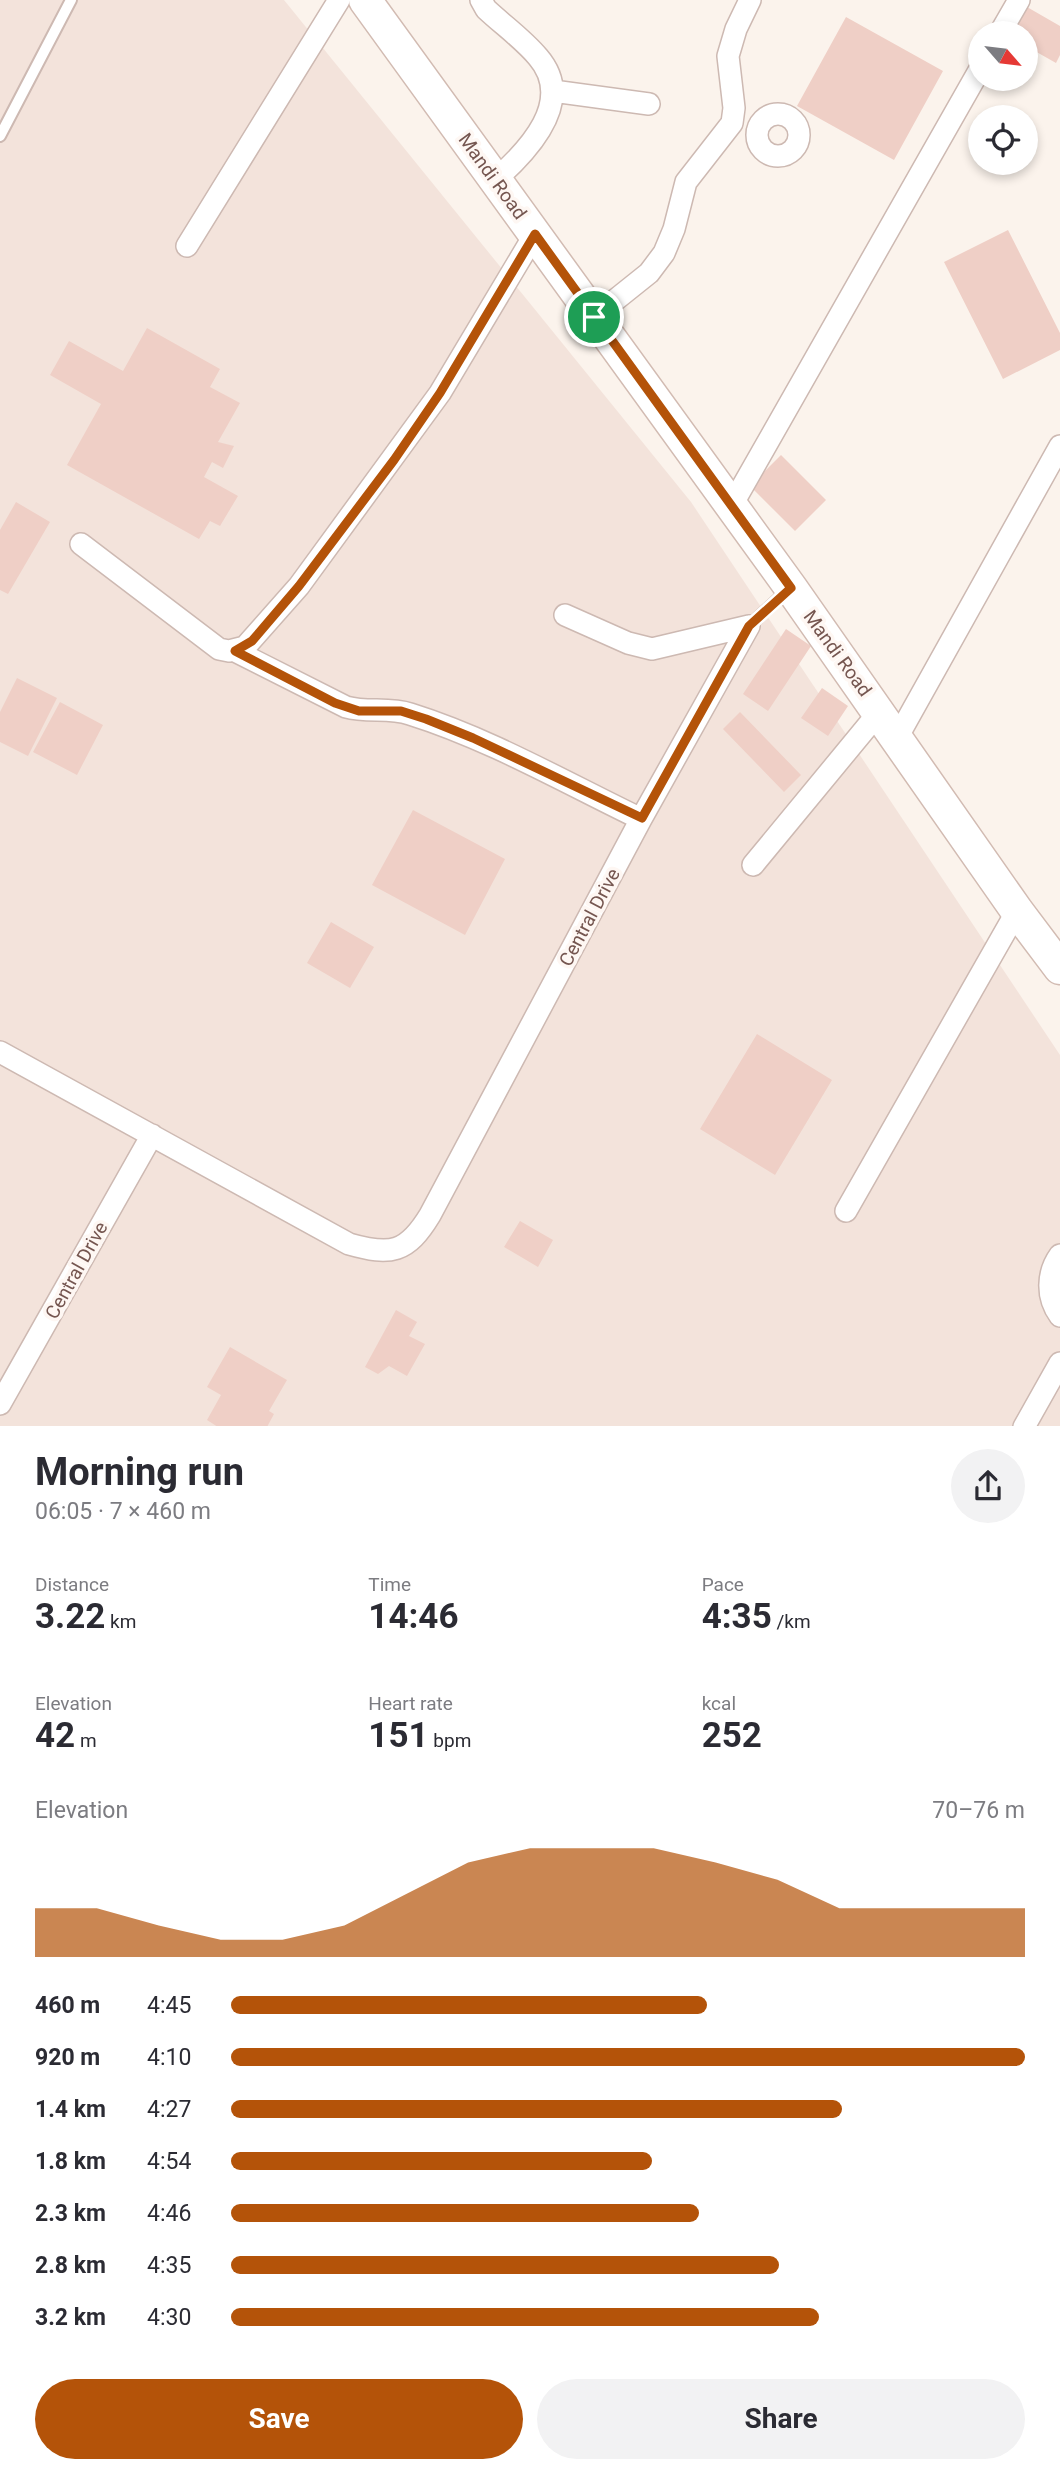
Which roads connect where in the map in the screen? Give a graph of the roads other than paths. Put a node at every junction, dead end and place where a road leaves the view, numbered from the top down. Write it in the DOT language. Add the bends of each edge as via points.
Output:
graph roads {
  1 [pos="71,0"];
  2 [pos="339,0"];
  3 [pos="365,0"];
  4 [pos="481,0"];
  5 [pos="750,0"];
  6 [pos="1019,0"];
  7 [pos="1007,21"];
  8 [pos="968,90"];
  9 [pos="552,91"];
  10 [pos="649,104"];
  11 [pos="732,123"];
  12 [pos="757,132"];
  13 [pos="0,136"];
  14 [pos="495,180"];
  15 [pos="535,234"];
  16 [pos="187,246"];
  17 [pos="594,317"];
  18 [pos="1060,446"];
  19 [pos="732,505"];
  20 [pos="82,544"];
  21 [pos="791,588"];
  22 [pos="565,615"];
  23 [pos="749,626"];
  24 [pos="235,651"];
  25 [pos="880,711"];
  26 [pos="897,738"];
  27 [pos="642,818"];
  28 [pos="753,865"];
  29 [pos="1017,911"];
  30 [pos="1060,968"];
  31 [pos="0,1052"];
  32 [pos="152,1135"];
  33 [pos="846,1211"];
  34 [pos="1060,1255"];
  35 [pos="1060,1315"];
  36 [pos="1060,1363"];
  37 [pos="0,1405"];
  38 [pos="1024,1426"];
  1 -- 13 [label="lane"];
  2 -- 16 [label="street"];
  3 -- 14 [label="street, Mandi Road"];
  4 -- 9 [label="street" via="539,58"];
  5 -- 11 [label="street" via="728,56"];
  6 -- 7 [label="street"];
  8 -- 19 [label="street"];
  9 -- 10 [label="street"];
  9 -- 14 [label="street" via="542,128 524,155"];
  11 -- 12 [label="street"];
  11 -- 17 [label="street" via="686,182 664,253 649,273"];
  14 -- 15 [label="street, Mandi Road"];
  15 -- 17 [label="street, Mandi Road"];
  15 -- 24 [label="street" via="440,393 394,460 299,586 252,641"];
  17 -- 19 [label="street, Mandi Road"];
  18 -- 26 [label="street"];
  19 -- 21 [label="street, Mandi Road"];
  20 -- 24 [label="street" via="195,634 219,649"];
  21 -- 23 [label="lane, Central Drive"];
  21 -- 25 [label="street, Mandi Road"];
  22 -- 23 [label="street" via="652,649"];
  23 -- 27 [label="street, Central Drive"];
  24 -- 27 [label="street" via="335,703 359,711 401,711 426,719"];
  25 -- 26 [label="street, Mandi Road"];
  25 -- 28 [label="street"];
  26 -- 29 [label="street, Mandi Road"];
  27 -- 32 [label="street, Central Drive" via="430,1215 419,1232 394,1250 382,1252 349,1244"];
  29 -- 30 [label="street, Mandi Road"];
  29 -- 33 [label="street"];
  31 -- 32 [label="street"];
  32 -- 37 [label="street, Central Drive"];
  34 -- 35 [label="street" via="1050,1286"];
  36 -- 38 [label="street"];
}
